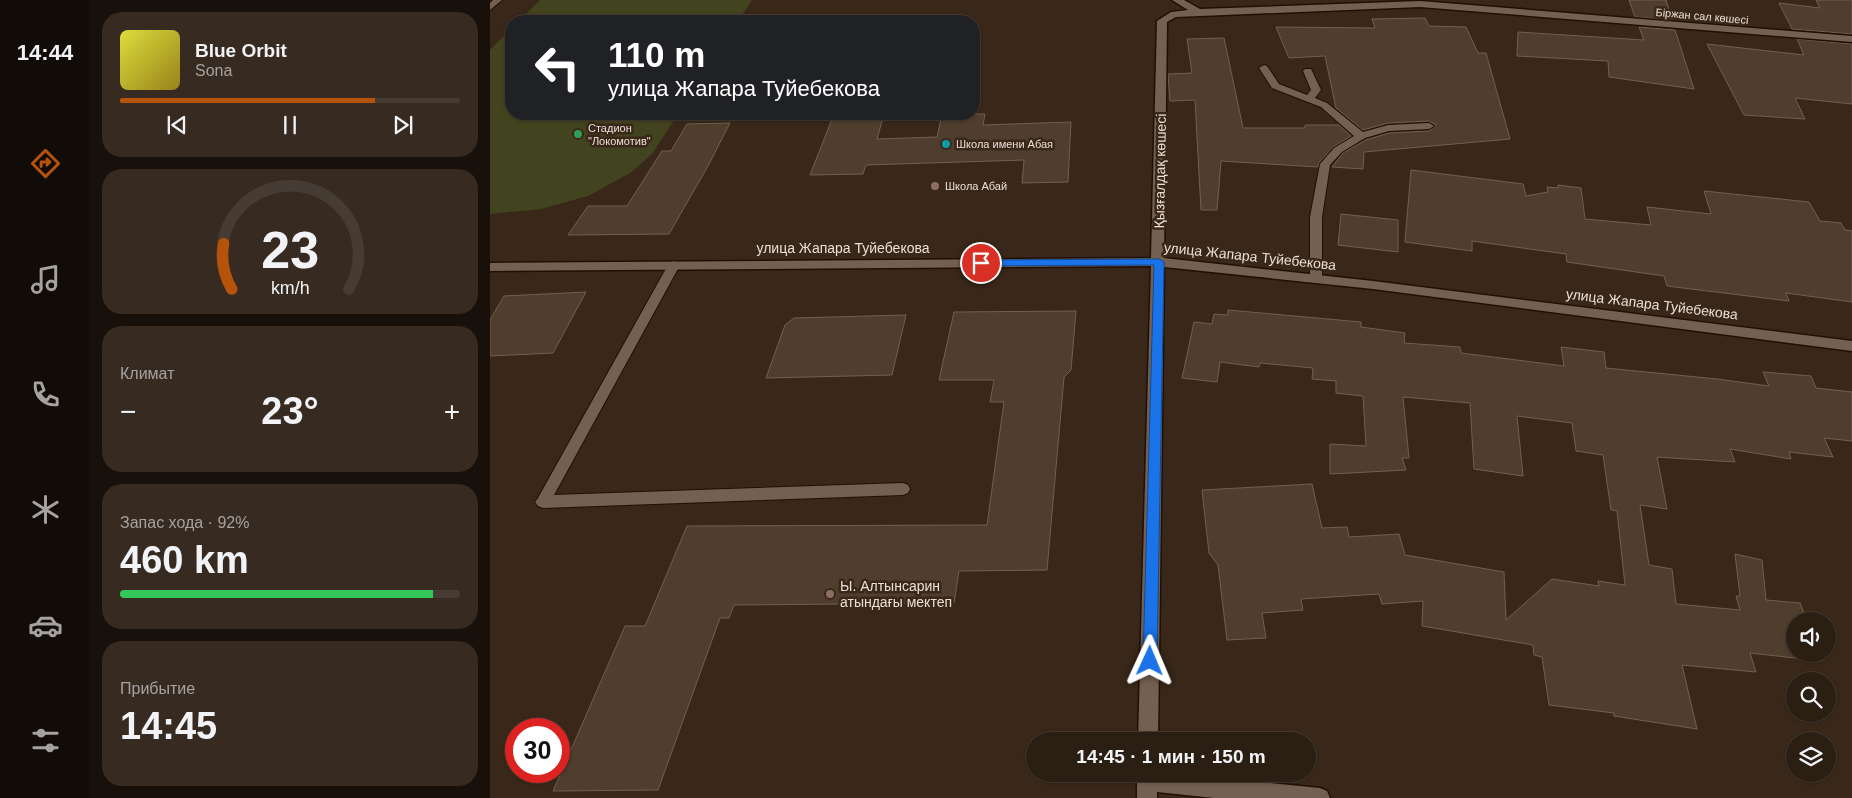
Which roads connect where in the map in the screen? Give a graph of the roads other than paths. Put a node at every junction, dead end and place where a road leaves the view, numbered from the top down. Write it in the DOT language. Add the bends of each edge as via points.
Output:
graph roads {
  1 [pos="498,0"];
  2 [pos="1177,0"];
  3 [pos="1368,2"];
  4 [pos="490,7"];
  5 [pos="1198,12"];
  6 [pos="1162,21"];
  7 [pos="1852,39"];
  8 [pos="1264,68"];
  9 [pos="1308,71"];
  10 [pos="1310,98"];
  11 [pos="1429,126"];
  12 [pos="1361,136"];
  13 [pos="1159,262"];
  14 [pos="674,266"];
  15 [pos="490,267"];
  16 [pos="1316,279"];
  17 [pos="1852,346"];
  18 [pos="903,488"];
  19 [pos="1148,732"];
  20 [pos="1147,784"];
  21 [pos="1320,798"];
  1 -- 4 [label="lane"];
  2 -- 5 [label="street"];
  3 -- 5 [label="street, Біржан сал көшесі"];
  3 -- 7 [label="street, Біржан сал көшесі"];
  5 -- 6 [label="street, Біржан сал көшесі" via="1174,14"];
  6 -- 13 [label="street, Қызғалдақ көшесі"];
  8 -- 10 [label="lane" via="1275,86"];
  9 -- 10 [label="lane" via="1316,90"];
  10 -- 12 [label="lane" via="1324,105"];
  11 -- 12 [label="lane" via="1388,128"];
  12 -- 16 [label="lane" via="1338,150 1325,164 1316,217"];
  13 -- 14 [label="street, улица Жапара Туйебекова"];
  13 -- 16 [label="street, улица Жапара Туйебекова"];
  13 -- 19 [label="street, Қызғалдақ көшесі"];
  14 -- 15 [label="street, улица Жапара Туйебекова"];
  14 -- 18 [label="lane" via="544,502"];
  16 -- 17 [label="street, улица Жапара Туйебекова"];
  20 -- 21 [label="street"];
}
